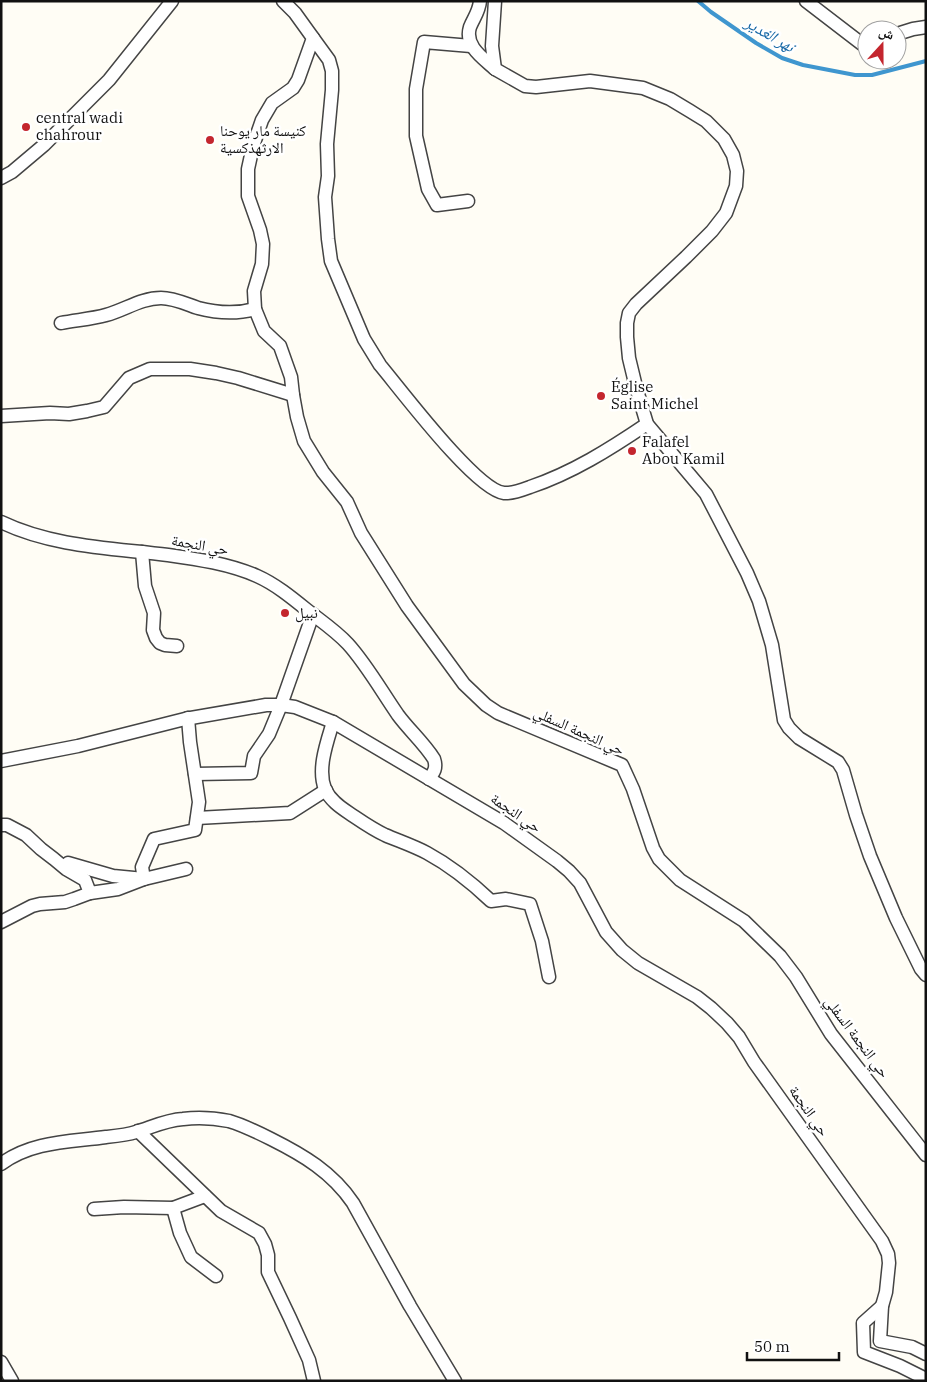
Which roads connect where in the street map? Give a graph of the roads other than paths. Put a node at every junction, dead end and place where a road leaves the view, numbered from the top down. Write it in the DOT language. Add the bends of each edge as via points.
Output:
graph roads {
  1 [pos="172,1"];
  2 [pos="282,1"];
  3 [pos="480,1"];
  4 [pos="495,1"];
  5 [pos="806,1"];
  6 [pos="926,27"];
  7 [pos="907,31"];
  8 [pos="313,38"];
  9 [pos="857,40"];
  10 [pos="471,46"];
  11 [pos="495,69"];
  12 [pos="1,178"];
  13 [pos="468,201"];
  14 [pos="255,309"];
  15 [pos="61,323"];
  16 [pos="293,395"];
  17 [pos="1,416"];
  18 [pos="647,424"];
  19 [pos="1,522"];
  20 [pos="142,552"];
  21 [pos="313,614"];
  22 [pos="177,646"];
  23 [pos="281,705"];
  24 [pos="188,718"];
  25 [pos="333,722"];
  26 [pos="1,761"];
  27 [pos="194,774"];
  28 [pos="428,779"];
  29 [pos="326,790"];
  30 [pos="197,818"];
  31 [pos="1,825"];
  32 [pos="54,858"];
  33 [pos="186,869"];
  34 [pos="144,879"];
  35 [pos="90,893"];
  36 [pos="1,922"];
  37 [pos="926,975"];
  38 [pos="549,977"];
  39 [pos="138,1131"];
  40 [pos="926,1155"];
  41 [pos="1,1164"];
  42 [pos="205,1196"];
  43 [pos="174,1208"];
  44 [pos="94,1209"];
  45 [pos="216,1276"];
  46 [pos="882,1306"];
  47 [pos="926,1354"];
  48 [pos="1,1362"];
  49 [pos="12,1381"];
  50 [pos="314,1381"];
  51 [pos="455,1381"];
  52 [pos="924,1381"];
  1 -- 12 [label="street" via="109,80 44,145"];
  2 -- 8 [label="street"];
  3 -- 10 [label="street" via="470,30"];
  4 -- 11 [label="street" via="492,46"];
  5 -- 9 [label="street"];
  6 -- 7 [label="street"];
  8 -- 14 [label="street" via="298,80 293,88 272,103 262,120 248,169 248,196 263,244 262,264 254,291"];
  8 -- 18 [label="street" via="330,60 332,71 326,197 331,261 371,351 456,457 494,490 505,494 518,492 605,453"];
  10 -- 11 [label="street"];
  10 -- 13 [label="street" via="424,42 416,89 416,136 428,189 437,205"];
  11 -- 18 [label="street" via="525,86 590,81 643,88 670,98 706,121 724,139 733,155 736,186 726,213 629,313 629,358"];
  14 -- 15 [label="street" via="218,312 161,298 133,304 106,315"];
  14 -- 16 [label="street, حي النجمة السفلي" via="264,331 280,346 291,377"];
  16 -- 17 [label="street" via="216,373 150,369 129,378 104,406 87,412"];
  16 -- 40 [label="street, حي النجمة السفلي" via="304,441 347,502 361,533 407,606 464,684 498,713 622,765 660,859 680,880 744,921 780,956 831,1034"];
  18 -- 37 [label="street" via="706,494 747,573 772,645 784,720 799,738 838,762 843,770 870,856 896,918"];
  19 -- 20 [label="street, حي النجمة" via="60,541"];
  20 -- 21 [label="street, حي النجمة" via="203,561 257,576"];
  20 -- 22 [label="street" via="145,586 154,613 153,630 160,643"];
  21 -- 23 [label="street"];
  21 -- 28 [label="street, حي النجمة" via="347,643 431,754 436,765"];
  23 -- 24 [label="street" via="266,704"];
  23 -- 25 [label="street"];
  23 -- 27 [label="street" via="269,734 254,756 252,772"];
  24 -- 26 [label="street" via="78,746"];
  24 -- 27 [label="street"];
  25 -- 28 [label="street"];
  25 -- 29 [label="street" via="323,765 322,779"];
  27 -- 30 [label="street" via="199,802"];
  28 -- 46 [label="street, حي النجمة" via="504,822 558,861 580,884 606,932 622,950 638,963 697,997 740,1037 754,1062 882,1241 889,1263"];
  29 -- 30 [label="street" via="290,813"];
  29 -- 38 [label="street" via="333,801 368,826 429,854 473,884 491,901 506,899 530,904 542,940"];
  30 -- 34 [label="street" via="195,830 154,839 142,867"];
  31 -- 32 [label="street" via="26,835"];
  32 -- 34 [label="street" via="113,876"];
  32 -- 35 [label="street" via="85,880"];
  33 -- 34 [label="street"];
  34 -- 35 [label="street" via="118,889"];
  35 -- 36 [label="street" via="65,902 32,906"];
  39 -- 41 [label="street" via="47,1144 14,1155"];
  39 -- 42 [label="street"];
  39 -- 51 [label="street" via="186,1118 228,1121 289,1148 323,1169 345,1190"];
  42 -- 43 [label="street"];
  42 -- 50 [label="street" via="221,1211 259,1233 268,1255 268,1272 309,1360"];
  43 -- 44 [label="street"];
  43 -- 45 [label="street" via="180,1233 191,1257"];
  46 -- 47 [label="street, حي النجمة" via="880,1341 912,1347"];
  46 -- 52 [label="street" via="863,1323 864,1352 900,1366 924,1378"];
  48 -- 49 [label="street"];
}
